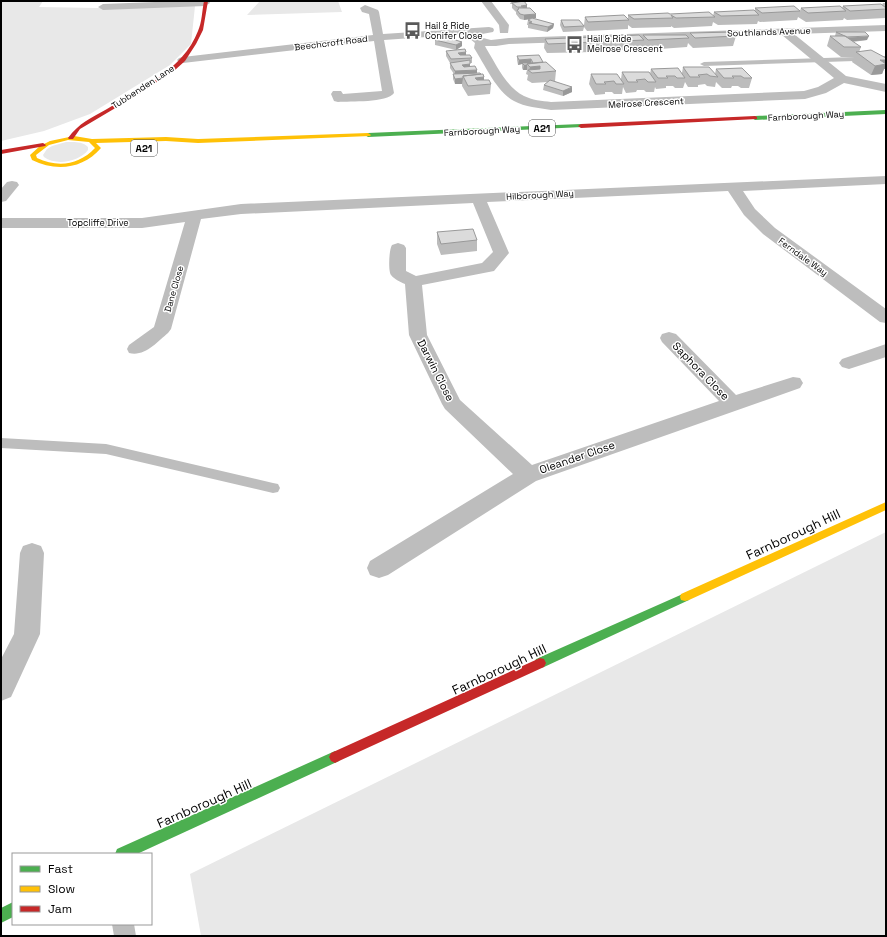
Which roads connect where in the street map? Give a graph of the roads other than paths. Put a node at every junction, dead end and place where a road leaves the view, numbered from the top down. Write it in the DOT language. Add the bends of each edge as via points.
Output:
graph roads {
  1 [pos="486,1"];
  2 [pos="206,2"];
  3 [pos="103,7"];
  4 [pos="365,8"];
  5 [pos="886,28"];
  6 [pos="504,31"];
  7 [pos="785,32"];
  8 [pos="379,37"];
  9 [pos="479,37"];
  10 [pos="509,41"];
  11 [pos="886,58"];
  12 [pos="184,60"];
  13 [pos="819,60"];
  14 [pos="704,64"];
  15 [pos="842,79"];
  16 [pos="886,88"];
  17 [pos="337,94"];
  18 [pos="886,112"];
  19 [pos="71,138"];
  20 [pos="92,141"];
  21 [pos="198,142"];
  22 [pos="43,145"];
  23 [pos="136,149"];
  24 [pos="1,152"];
  25 [pos="104,154"];
  26 [pos="90,157"];
  27 [pos="24,163"];
  28 [pos="37,163"];
  29 [pos="886,180"];
  30 [pos="12,185"];
  31 [pos="732,186"];
  32 [pos="1,198"];
  33 [pos="478,198"];
  34 [pos="194,217"];
  35 [pos="1,223"];
  36 [pos="398,248"];
  37 [pos="413,282"];
  38 [pos="886,318"];
  39 [pos="669,338"];
  40 [pos="136,349"];
  41 [pos="886,350"];
  42 [pos="850,363"];
  43 [pos="793,383"];
  44 [pos="732,403"];
  45 [pos="1,443"];
  46 [pos="528,475"];
  47 [pos="273,488"];
  48 [pos="886,506"];
  49 [pos="32,553"];
  50 [pos="379,568"];
  51 [pos="1,688"];
  52 [pos="124,853"];
  53 [pos="12,910"];
  54 [pos="1,916"];
  55 [pos="123,925"];
  56 [pos="126,936"];
  1 -- 6 [label="street" via="504,25"];
  2 -- 3 [label="street"];
  2 -- 12 [label="main road, Tubbenden Lane" via="201,30"];
  4 -- 8 [label="street" via="374,12"];
  5 -- 7 [label="street, Southlands Avenue"];
  6 -- 9 [label="street"];
  6 -- 10 [label="street" via="513,38"];
  7 -- 10 [label="street, Southlands Avenue"];
  7 -- 13 [label="street"];
  8 -- 9 [label="street, Beechcroft Road"];
  8 -- 12 [label="street, Beechcroft Road"];
  8 -- 17 [label="street" via="388,93 380,96 338,98"];
  9 -- 10 [label="street, Southlands Avenue" via="489,43"];
  9 -- 15 [label="street, Melrose Crescent" via="480,48 509,91 530,103 551,106 805,95 822,90"];
  11 -- 13 [label="lane"];
  12 -- 19 [label="main road, Tubbenden Lane" via="137,93 78,128"];
  13 -- 14 [label="lane"];
  13 -- 15 [label="street"];
  15 -- 16 [label="street"];
  18 -- 21 [label="main road, Farnborough Way / A21"];
  19 -- 20 [label="main road, Farnborough Way"];
  19 -- 22 [label="main road"];
  20 -- 21 [label="main road, Farnborough Way / A21" via="166,139"];
  20 -- 26 [label="main road" via="98,148"];
  21 -- 23 [label="main road, Farnborough Way / A21"];
  22 -- 24 [label="main road"];
  22 -- 28 [label="main road" via="33,155"];
  25 -- 26 [label="main road"];
  26 -- 28 [label="main road" via="63,166"];
  27 -- 28 [label="main road"];
  29 -- 31 [label="street, Hilborough Way"];
  30 -- 32 [label="street"];
  31 -- 33 [label="street, Hilborough Way"];
  31 -- 38 [label="street, Ferndale Way" via="749,212 769,231"];
  33 -- 34 [label="street, Hilborough Way" via="241,209"];
  33 -- 37 [label="street" via="501,253 488,267"];
  34 -- 35 [label="street, Topcliffe Drive" via="142,222"];
  34 -- 40 [label="street, Dane Close" via="162,329"];
  36 -- 37 [label="street" via="398,274"];
  37 -- 46 [label="street, Darwin Close" via="418,335 452,404"];
  39 -- 44 [label="street, Saphora Close"];
  41 -- 42 [label="street"];
  43 -- 44 [label="street, Oleander Close"];
  44 -- 46 [label="street, Oleander Close"];
  45 -- 47 [label="lane" via="106,449"];
  46 -- 50 [label="street, Oleander Close"];
  48 -- 52 [label="main road, Farnborough Hill"];
  49 -- 51 [label="street" via="27,634"];
  53 -- 54 [label="main road"];
  55 -- 56 [label="lane"];
}
